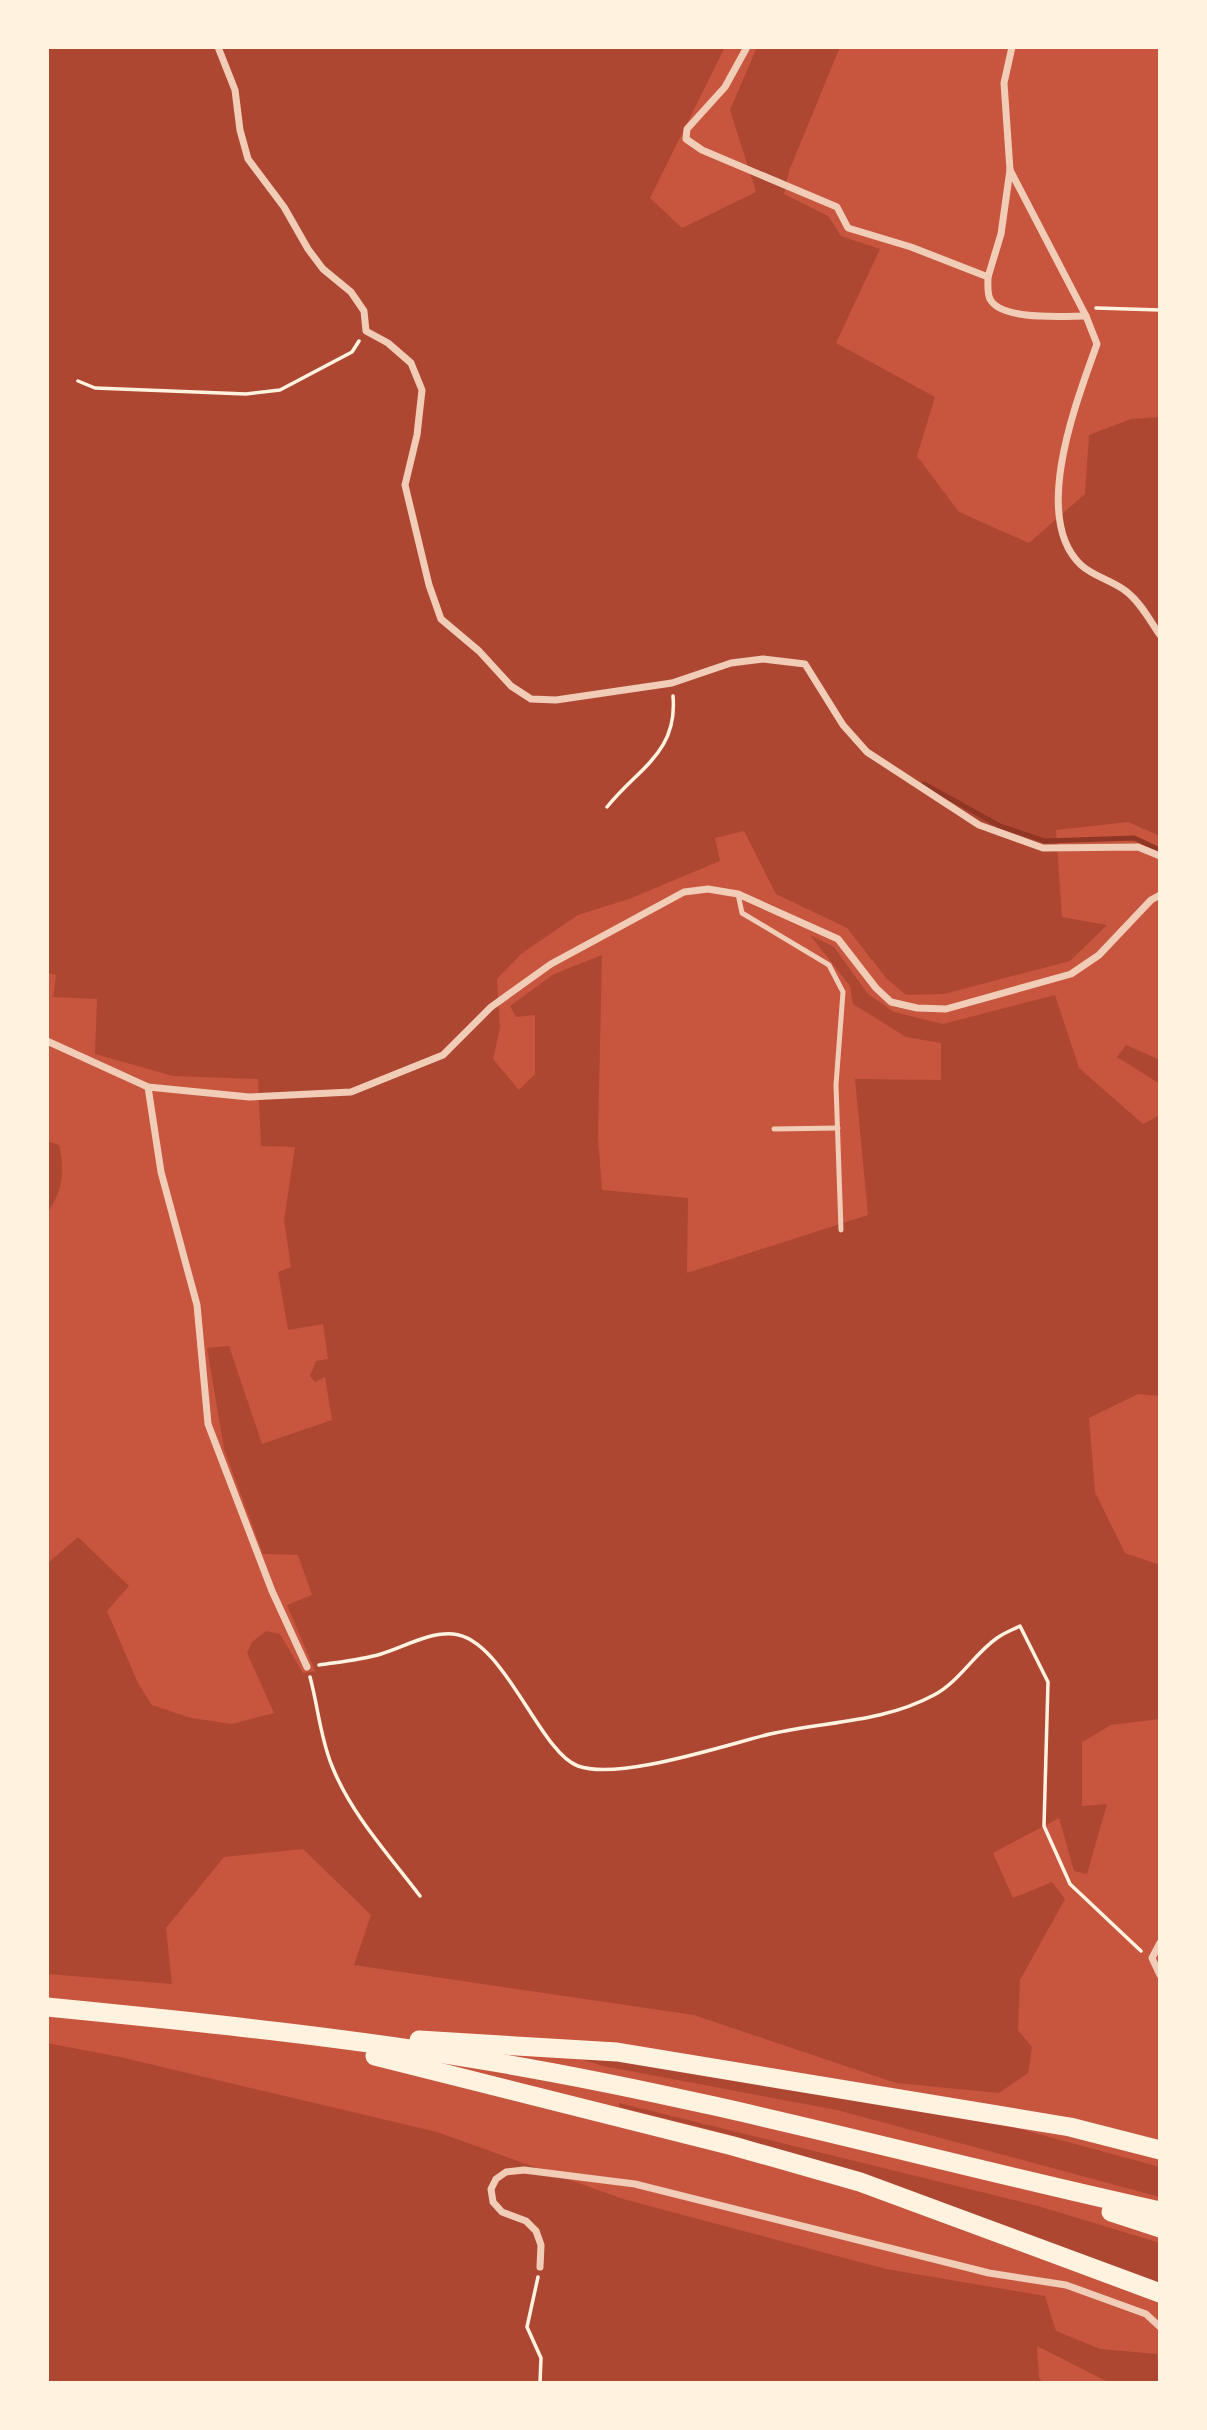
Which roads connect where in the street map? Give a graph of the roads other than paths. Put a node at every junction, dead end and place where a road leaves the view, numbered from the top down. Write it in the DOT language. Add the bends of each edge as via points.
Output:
graph roads {
  1 [pos="218,47"];
  2 [pos="747,47"];
  3 [pos="1012,47"];
  4 [pos="1010,170"];
  5 [pos="988,276"];
  6 [pos="1086,316"];
  7 [pos="1160,635"];
  8 [pos="1160,856"];
  9 [pos="738,894"];
  10 [pos="1160,895"];
  11 [pos="47,1041"];
  12 [pos="148,1087"];
  13 [pos="838,1128"];
  14 [pos="774,1129"];
  15 [pos="841,1230"];
  16 [pos="307,1667"];
  17 [pos="1160,1943"];
  18 [pos="1160,1975"];
  19 [pos="47,2007"];
  20 [pos="275,2032"];
  21 [pos="1160,2150"];
  22 [pos="1017,2180"];
  23 [pos="1160,2211"];
  24 [pos="1160,2228"];
  25 [pos="540,2267"];
  26 [pos="1160,2293"];
  27 [pos="1160,2327"];
  1 -- 8 [label="street" via="235,90 248,159 323,269 351,292 364,311 366,331 411,363 422,390 405,485 429,585 441,619 511,686 531,699 556,700 672,683 732,663 763,659 805,664 843,725 867,752 979,825 1043,848 1138,847"];
  2 -- 5 [label="street" via="725,87 687,130 686,139 837,208 848,228"];
  3 -- 4 [label="street" via="1004,83"];
  4 -- 5 [label="street" via="1001,233"];
  4 -- 6 [label="street"];
  5 -- 6 [label="street" via="989,297 996,306 1023,315"];
  6 -- 7 [label="street" via="1097,344 1075,407 1061,471 1059,517 1064,539 1081,564 1128,593"];
  9 -- 10 [label="street" via="838,939 891,1002 946,1009 1071,974 1099,955"];
  9 -- 12 [label="street" via="708,889 684,892 551,964 491,1007 443,1055 381,1083 351,1092 249,1097"];
  9 -- 13 [label="lane" via="742,913 829,965 843,992 836,1085"];
  11 -- 12 [label="street"];
  12 -- 16 [label="street" via="161,1172 197,1305 208,1424 272,1591"];
  13 -- 14 [label="lane"];
  13 -- 15 [label="lane"];
  17 -- 18 [label="street" via="1152,1958"];
  19 -- 20 [label="highway"];
  20 -- 21 [label="highway" via="617,2052 1070,2127"];
  20 -- 22 [label="highway" via="504,2064 635,2089"];
  20 -- 26 [label="highway" via="860,2182"];
  22 -- 23 [label="highway"];
  22 -- 24 [label="highway"];
  25 -- 27 [label="street" via="536,2231 526,2221 502,2212 494,2202 491,2189 506,2172 524,2170 635,2184 989,2273 1066,2285 1146,2314"];
}
